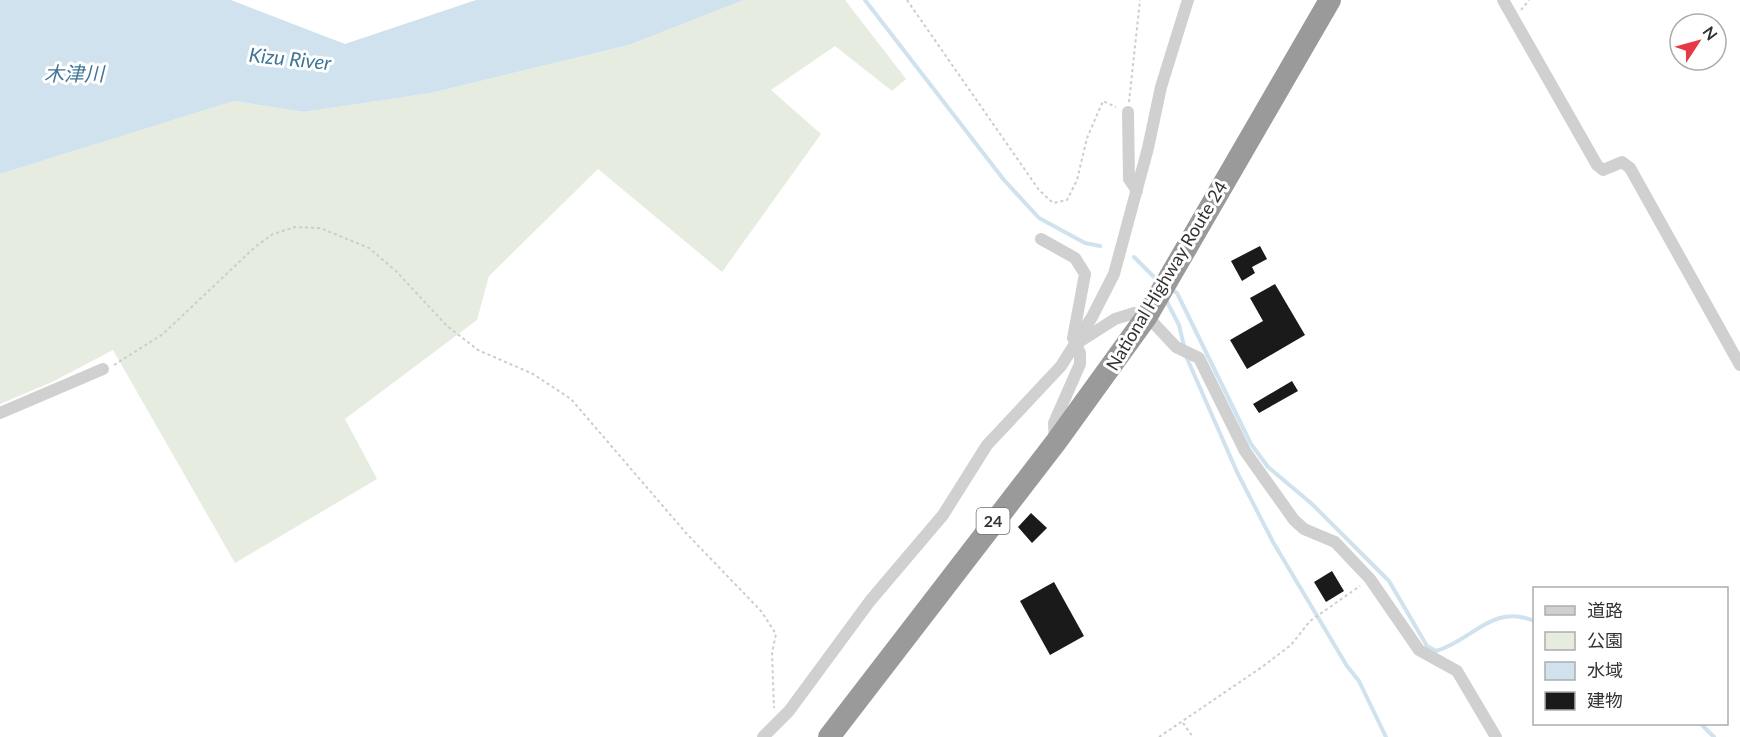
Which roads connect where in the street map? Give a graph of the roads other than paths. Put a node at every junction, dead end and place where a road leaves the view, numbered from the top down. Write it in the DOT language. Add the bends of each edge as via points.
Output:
graph roads {
  1 [pos="1188,0"];
  2 [pos="1330,0"];
  3 [pos="1503,0"];
  4 [pos="1128,112"];
  5 [pos="1137,191"];
  6 [pos="1041,239"];
  7 [pos="1150,309"];
  8 [pos="1076,345"];
  9 [pos="1740,365"];
  10 [pos="103,369"];
  11 [pos="0,413"];
  12 [pos="1056,442"];
  13 [pos="763,737"];
  14 [pos="829,737"];
  15 [pos="1496,737"];
  1 -- 5 [label="street" via="1161,87"];
  2 -- 7 [label="highway, National Highway Route 24 / 24"];
  3 -- 9 [label="street" via="1597,165 1603,170 1622,162 1630,168"];
  4 -- 5 [label="street" via="1129,179"];
  5 -- 8 [label="street" via="1113,274"];
  6 -- 8 [label="street" via="1075,258 1085,274 1075,314"];
  7 -- 8 [label="street" via="1115,318"];
  7 -- 12 [label="highway, National Highway Route 24 / 24"];
  7 -- 15 [label="street" via="1176,347 1199,358 1245,451 1294,520 1304,530 1335,542 1370,579 1419,650 1457,671"];
  8 -- 12 [label="street" via="1080,364 1054,423"];
  8 -- 13 [label="street" via="987,445 944,515 870,601 821,671"];
  10 -- 11 [label="street"];
  12 -- 14 [label="highway, National Highway Route 24 / 24"];
}
